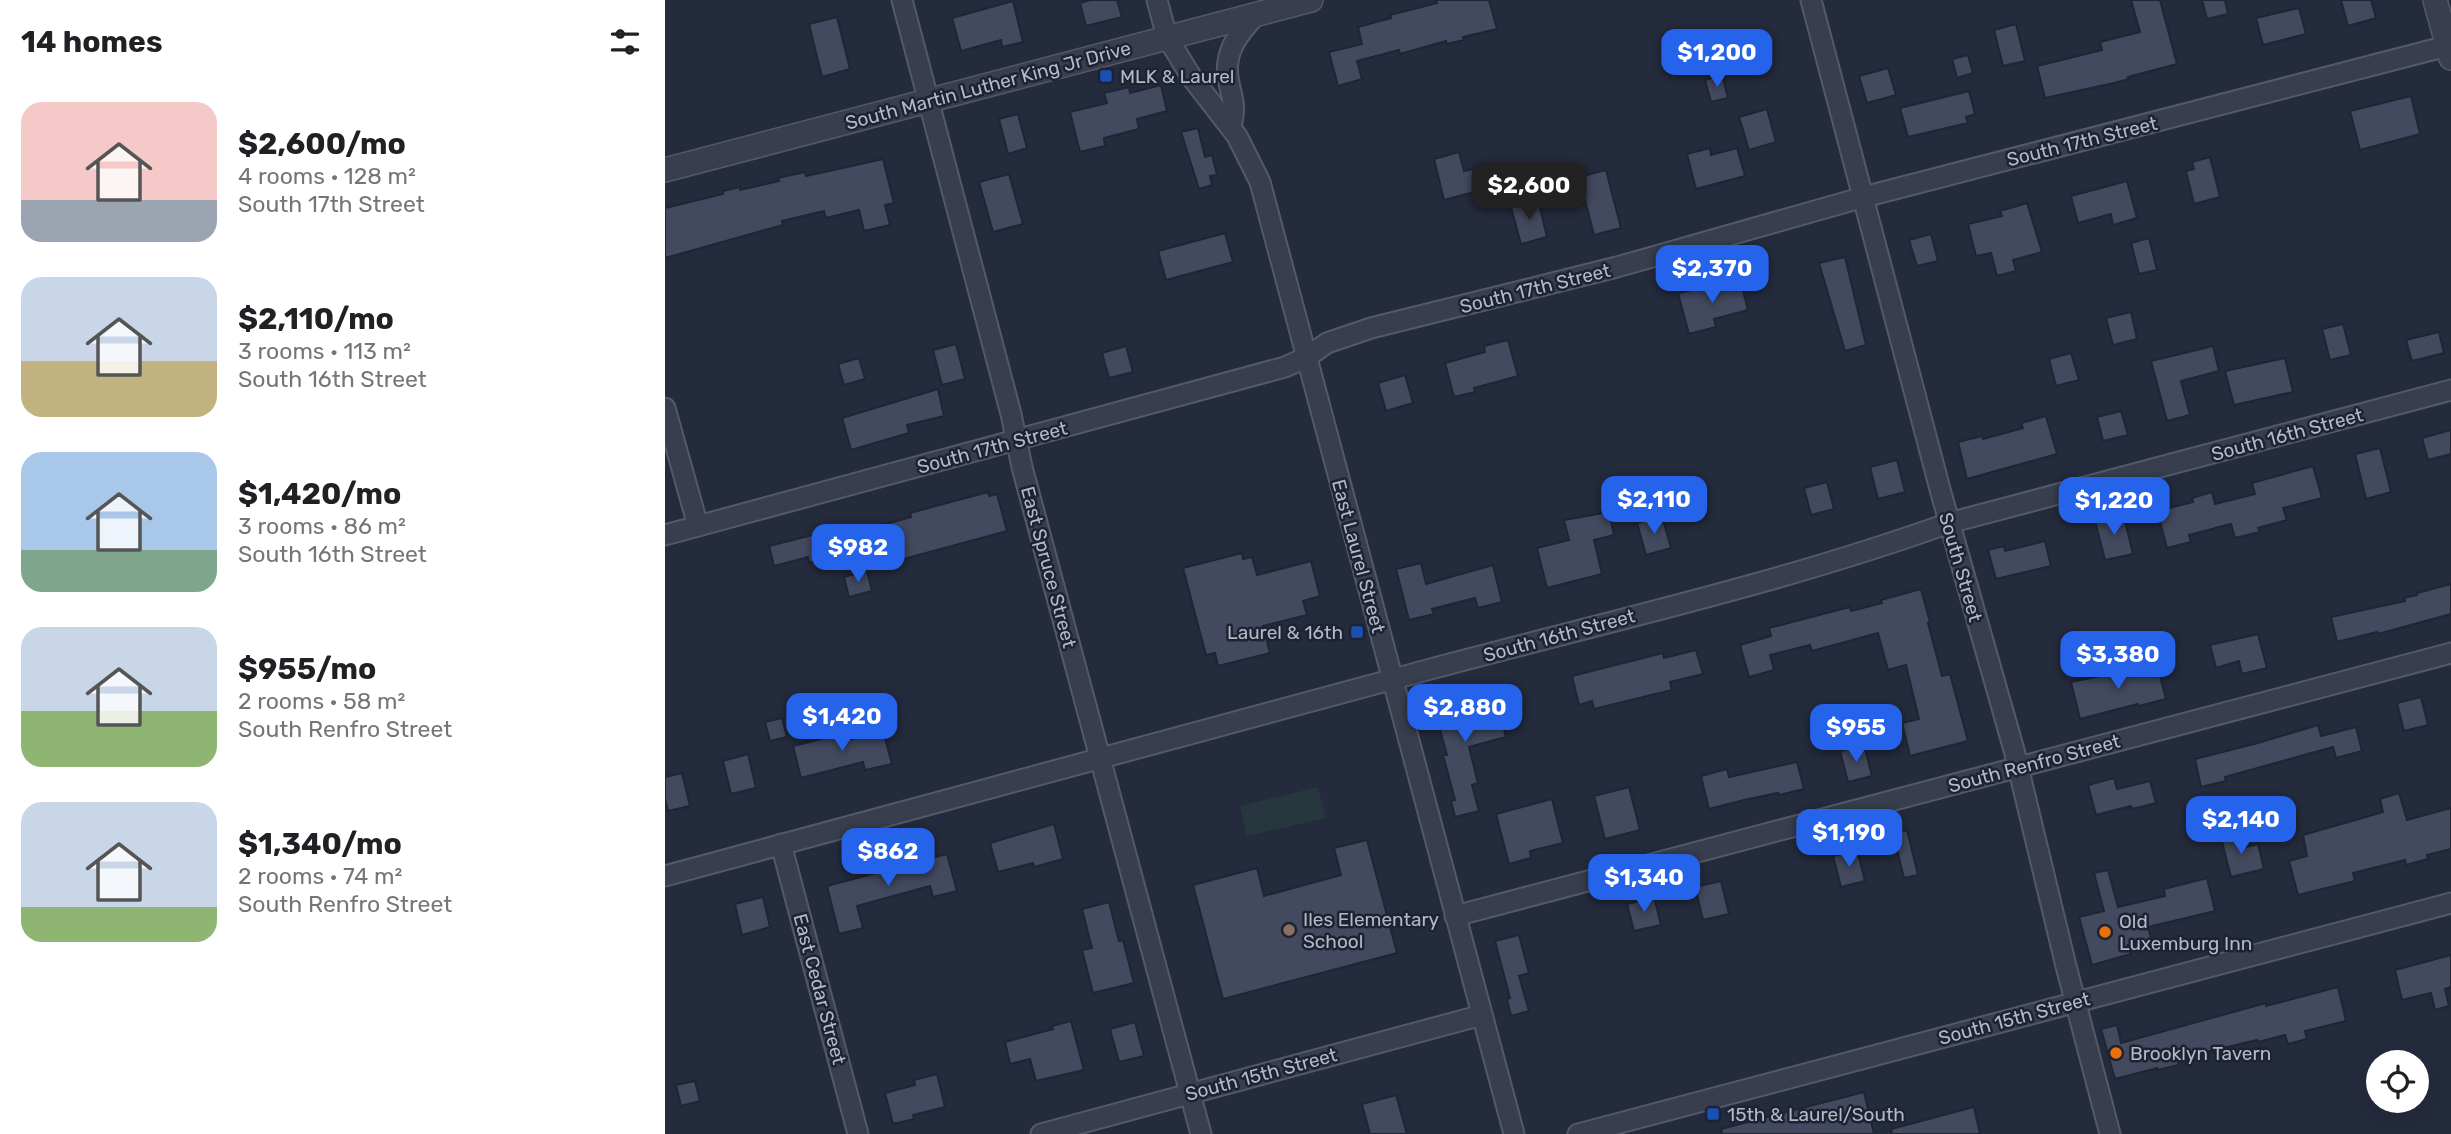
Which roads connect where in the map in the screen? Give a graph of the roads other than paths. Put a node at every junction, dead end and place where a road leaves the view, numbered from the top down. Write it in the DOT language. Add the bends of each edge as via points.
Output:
graph roads {
  1 [pos="902,0"];
  2 [pos="1157,0"];
  3 [pos="1311,0"];
  4 [pos="1811,0"];
  5 [pos="2435,0"];
  6 [pos="1257,14"];
  7 [pos="1167,37"];
  8 [pos="2450,50"];
  9 [pos="929,100"];
  10 [pos="1231,126"];
  11 [pos="665,170"];
  12 [pos="1864,197"];
  13 [pos="1307,357"];
  14 [pos="2451,390"];
  15 [pos="665,408"];
  16 [pos="1017,440"];
  17 [pos="1949,523"];
  18 [pos="698,526"];
  19 [pos="665,535"];
  20 [pos="2451,653"];
  21 [pos="1392,679"];
  22 [pos="1100,758"];
  23 [pos="2018,768"];
  24 [pos="781,844"];
  25 [pos="665,876"];
  26 [pos="2451,903"];
  27 [pos="1455,916"];
  28 [pos="2075,1002"];
  29 [pos="1482,1015"];
  30 [pos="1190,1093"];
  31 [pos="858,1134"];
  32 [pos="1041,1134"];
  33 [pos="1201,1134"];
  34 [pos="1514,1134"];
  35 [pos="1578,1134"];
  36 [pos="2110,1134"];
  1 -- 9 [label="street, East Spruce Street"];
  2 -- 7 [label="street, East Laurel Street"];
  3 -- 6 [label="street, South Martin Luther King Jr Drive"];
  4 -- 12 [label="street, South Street"];
  5 -- 8 [label="street"];
  6 -- 7 [label="street, South Martin Luther King Jr Drive"];
  6 -- 10 [label="street" via="1236,36 1230,51 1228,80 1236,107"];
  7 -- 9 [label="street, South Martin Luther King Jr Drive"];
  7 -- 10 [label="street, East Laurel Street" via="1192,78"];
  8 -- 12 [label="street, South 17th Street"];
  9 -- 11 [label="street, South Martin Luther King Jr Drive"];
  9 -- 16 [label="street, East Spruce Street"];
  10 -- 13 [label="street, East Laurel Street" via="1259,181"];
  12 -- 13 [label="street, South 17th Street" via="1617,267 1371,328 1327,343"];
  12 -- 17 [label="street, South Street"];
  13 -- 16 [label="street, South 17th Street" via="1285,367"];
  13 -- 21 [label="street, East Laurel Street"];
  14 -- 17 [label="street, South 16th Street"];
  15 -- 18 [label="street"];
  16 -- 18 [label="street, South 17th Street"];
  16 -- 22 [label="street, East Spruce Street"];
  17 -- 21 [label="street, South 16th Street" via="1816,568"];
  17 -- 23 [label="street, South Street"];
  18 -- 19 [label="street, South 17th Street"];
  20 -- 23 [label="street, South Renfro Street"];
  21 -- 22 [label="street, South 16th Street"];
  21 -- 27 [label="street, East Laurel Street"];
  22 -- 24 [label="street, South 16th Street"];
  22 -- 30 [label="street, East Spruce Street"];
  23 -- 27 [label="street, South Renfro Street"];
  23 -- 28 [label="street, South Street"];
  24 -- 25 [label="street, South 16th Street"];
  24 -- 31 [label="street, East Cedar Street"];
  26 -- 28 [label="street, South 15th Street"];
  27 -- 29 [label="street, East Laurel Street"];
  28 -- 35 [label="street, South 15th Street"];
  28 -- 36 [label="street, South Street"];
  29 -- 30 [label="street, South 15th Street"];
  29 -- 34 [label="street, East Laurel Street"];
  30 -- 32 [label="street, South 15th Street"];
  30 -- 33 [label="street, East Spruce Street"];
}
